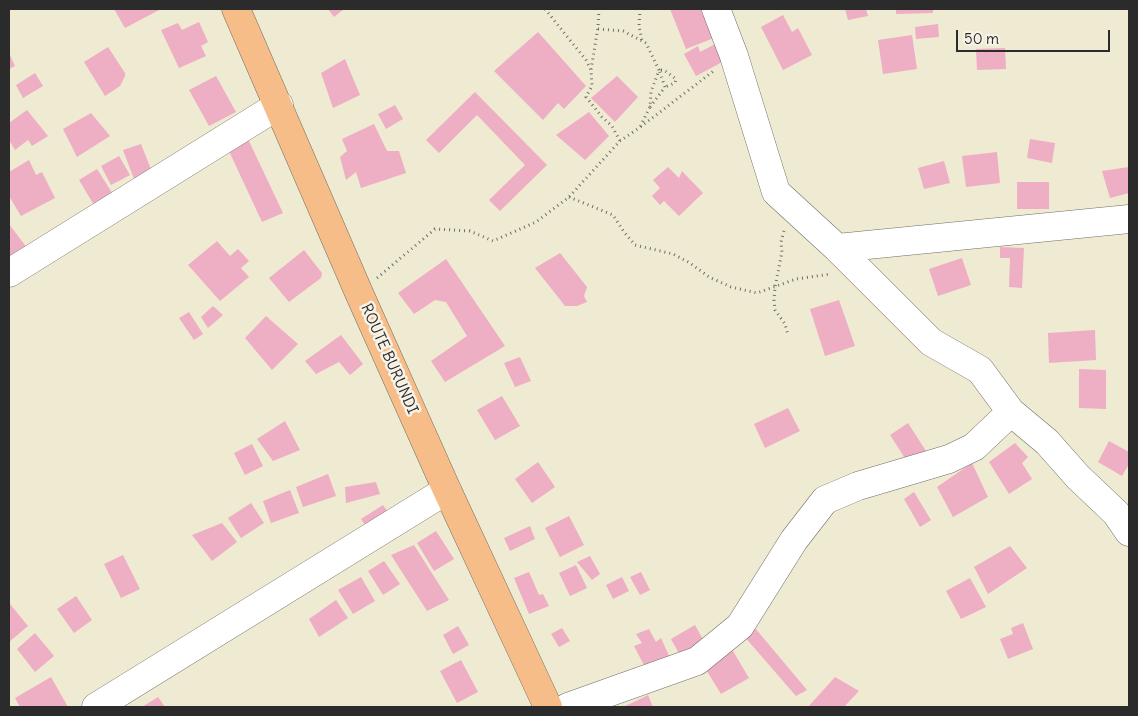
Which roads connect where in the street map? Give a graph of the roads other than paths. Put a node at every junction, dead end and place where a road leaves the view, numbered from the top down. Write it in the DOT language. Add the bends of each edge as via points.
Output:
graph roads {
  1 [pos="236,9"];
  2 [pos="716,9"];
  3 [pos="279,106"];
  4 [pos="1129,220"];
  5 [pos="837,248"];
  6 [pos="9,273"];
  7 [pos="1011,412"];
  8 [pos="447,490"];
  9 [pos="1129,532"];
  10 [pos="96,707"];
  11 [pos="548,707"];
  12 [pos="568,707"];
  1 -- 3 [label="main road, ROUTE BURUNDI"];
  2 -- 5 [label="street" via="776,192"];
  3 -- 6 [label="street"];
  3 -- 8 [label="main road, ROUTE BURUNDI"];
  4 -- 5 [label="street"];
  5 -- 7 [label="street" via="931,342 980,370"];
  7 -- 9 [label="street" via="1047,442 1116,512"];
  7 -- 12 [label="street" via="974,447 949,459 858,486 825,500 794,540 740,626 697,661"];
  8 -- 10 [label="street"];
  8 -- 11 [label="main road, ROUTE BURUNDI"];
}
